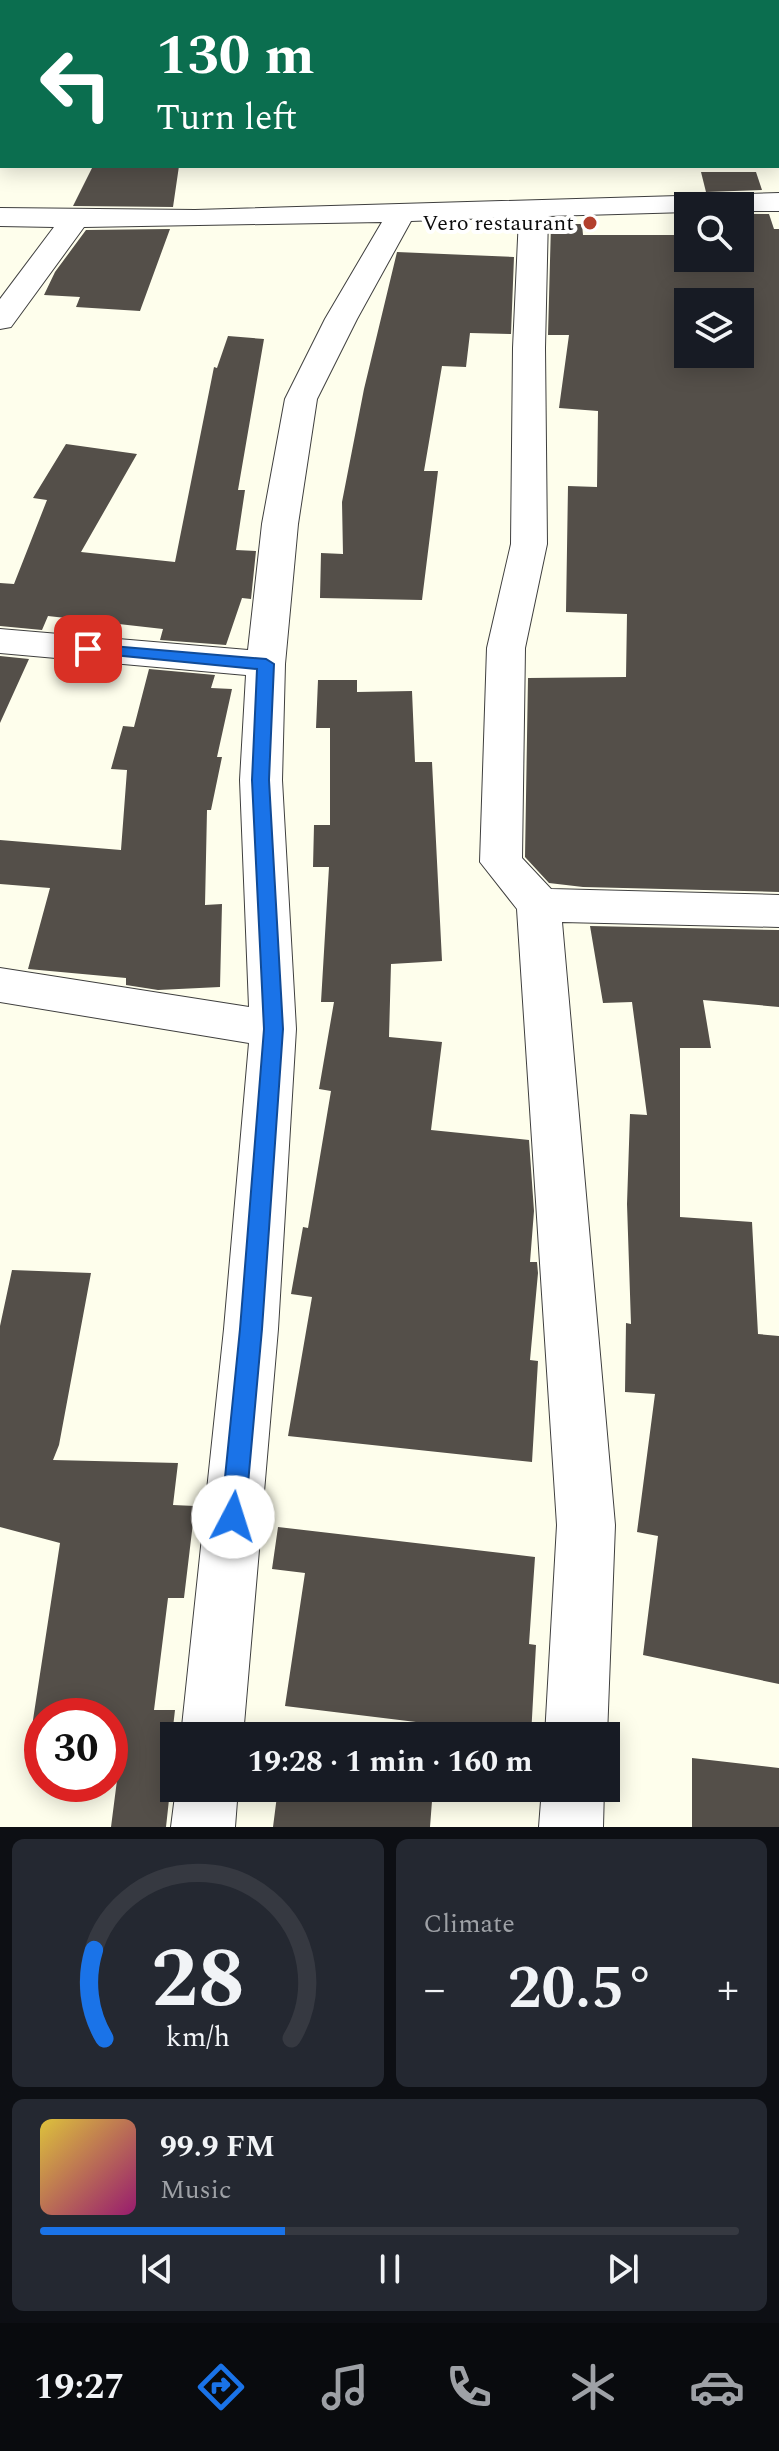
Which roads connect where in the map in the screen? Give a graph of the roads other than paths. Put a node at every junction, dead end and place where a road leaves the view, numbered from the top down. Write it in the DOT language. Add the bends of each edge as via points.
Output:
graph roads {
  1 [pos="779,202"];
  2 [pos="534,207"];
  3 [pos="403,210"];
  4 [pos="0,217"];
  5 [pos="75,219"];
  6 [pos="0,320"];
  7 [pos="0,641"];
  8 [pos="266,664"];
  9 [pos="539,905"];
  10 [pos="779,911"];
  11 [pos="0,985"];
  12 [pos="273,1029"];
  13 [pos="213,1722"];
  14 [pos="577,1722"];
  15 [pos="206,1802"];
  16 [pos="572,1802"];
  17 [pos="203,1827"];
  18 [pos="571,1827"];
  1 -- 2 [label="street" via="660,190"];
  2 -- 3 [label="street"];
  2 -- 9 [label="street" via="529,544 506,648 501,862"];
  3 -- 5 [label="street"];
  3 -- 8 [label="street" via="301,399 280,524"];
  4 -- 5 [label="street"];
  5 -- 6 [label="street"];
  7 -- 8 [label="street"];
  8 -- 12 [label="street" via="261,780"];
  9 -- 10 [label="street"];
  9 -- 14 [label="street" via="586,1525"];
  11 -- 12 [label="street"];
  12 -- 13 [label="street"];
  15 -- 17 [label="street"];
  16 -- 18 [label="street"];
}
